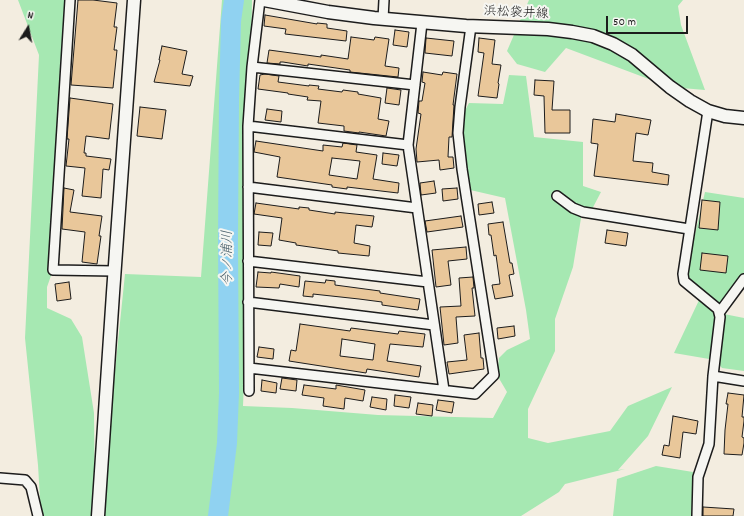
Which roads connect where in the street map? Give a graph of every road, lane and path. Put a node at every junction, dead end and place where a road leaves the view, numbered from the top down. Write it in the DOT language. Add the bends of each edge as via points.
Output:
graph roads {
  1 [pos="70,0"];
  2 [pos="134,0"];
  3 [pos="260,0"];
  4 [pos="264,0"];
  5 [pos="384,0"];
  6 [pos="383,19"];
  7 [pos="422,23"];
  8 [pos="471,26"];
  9 [pos="252,67"];
  10 [pos="415,85"];
  11 [pos="708,111"];
  12 [pos="744,118"];
  13 [pos="248,126"];
  14 [pos="408,145"];
  15 [pos="248,187"];
  16 [pos="557,196"];
  17 [pos="417,208"];
  18 [pos="689,229"];
  19 [pos="248,261"];
  20 [pos="114,271"];
  21 [pos="744,279"];
  22 [pos="428,282"];
  23 [pos="248,302"];
  24 [pos="719,313"];
  25 [pos="434,325"];
  26 [pos="249,368"];
  27 [pos="713,376"];
  28 [pos="744,381"];
  29 [pos="248,390"];
  30 [pos="444,390"];
  31 [pos="0,478"];
  32 [pos="38,516"];
  33 [pos="98,516"];
  34 [pos="697,516"];
  1 -- 20 [label="street" via="53,270"];
  2 -- 20 [label="street"];
  3 -- 9 [label="street"];
  4 -- 6 [label="street, 浜松袋井線"];
  5 -- 6 [label="street"];
  6 -- 7 [label="street, 浜松袋井線"];
  7 -- 8 [label="street, 浜松袋井線"];
  7 -- 10 [label="street"];
  8 -- 11 [label="street, 浜松袋井線" via="548,29 593,36 632,55 670,87"];
  8 -- 30 [label="street" via="458,133 494,375 475,394"];
  9 -- 10 [label="street"];
  9 -- 13 [label="street"];
  10 -- 14 [label="street"];
  11 -- 12 [label="street, 浜松袋井線"];
  11 -- 18 [label="street"];
  13 -- 14 [label="street"];
  13 -- 15 [label="street"];
  14 -- 17 [label="street"];
  15 -- 17 [label="street"];
  15 -- 19 [label="street"];
  16 -- 18 [label="street" via="572,208 582,212"];
  17 -- 22 [label="street"];
  18 -- 24 [label="street" via="684,281 718,309"];
  19 -- 22 [label="street"];
  19 -- 23 [label="street"];
  20 -- 33 [label="street"];
  21 -- 24 [label="street"];
  22 -- 25 [label="street"];
  23 -- 25 [label="street"];
  23 -- 26 [label="street"];
  24 -- 27 [label="street"];
  25 -- 30 [label="street"];
  26 -- 29 [label="street"];
  26 -- 30 [label="street"];
  27 -- 28 [label="street"];
  27 -- 34 [label="street" via="708,444 698,477"];
  31 -- 32 [label="street" via="25,480 30,487"];
}
